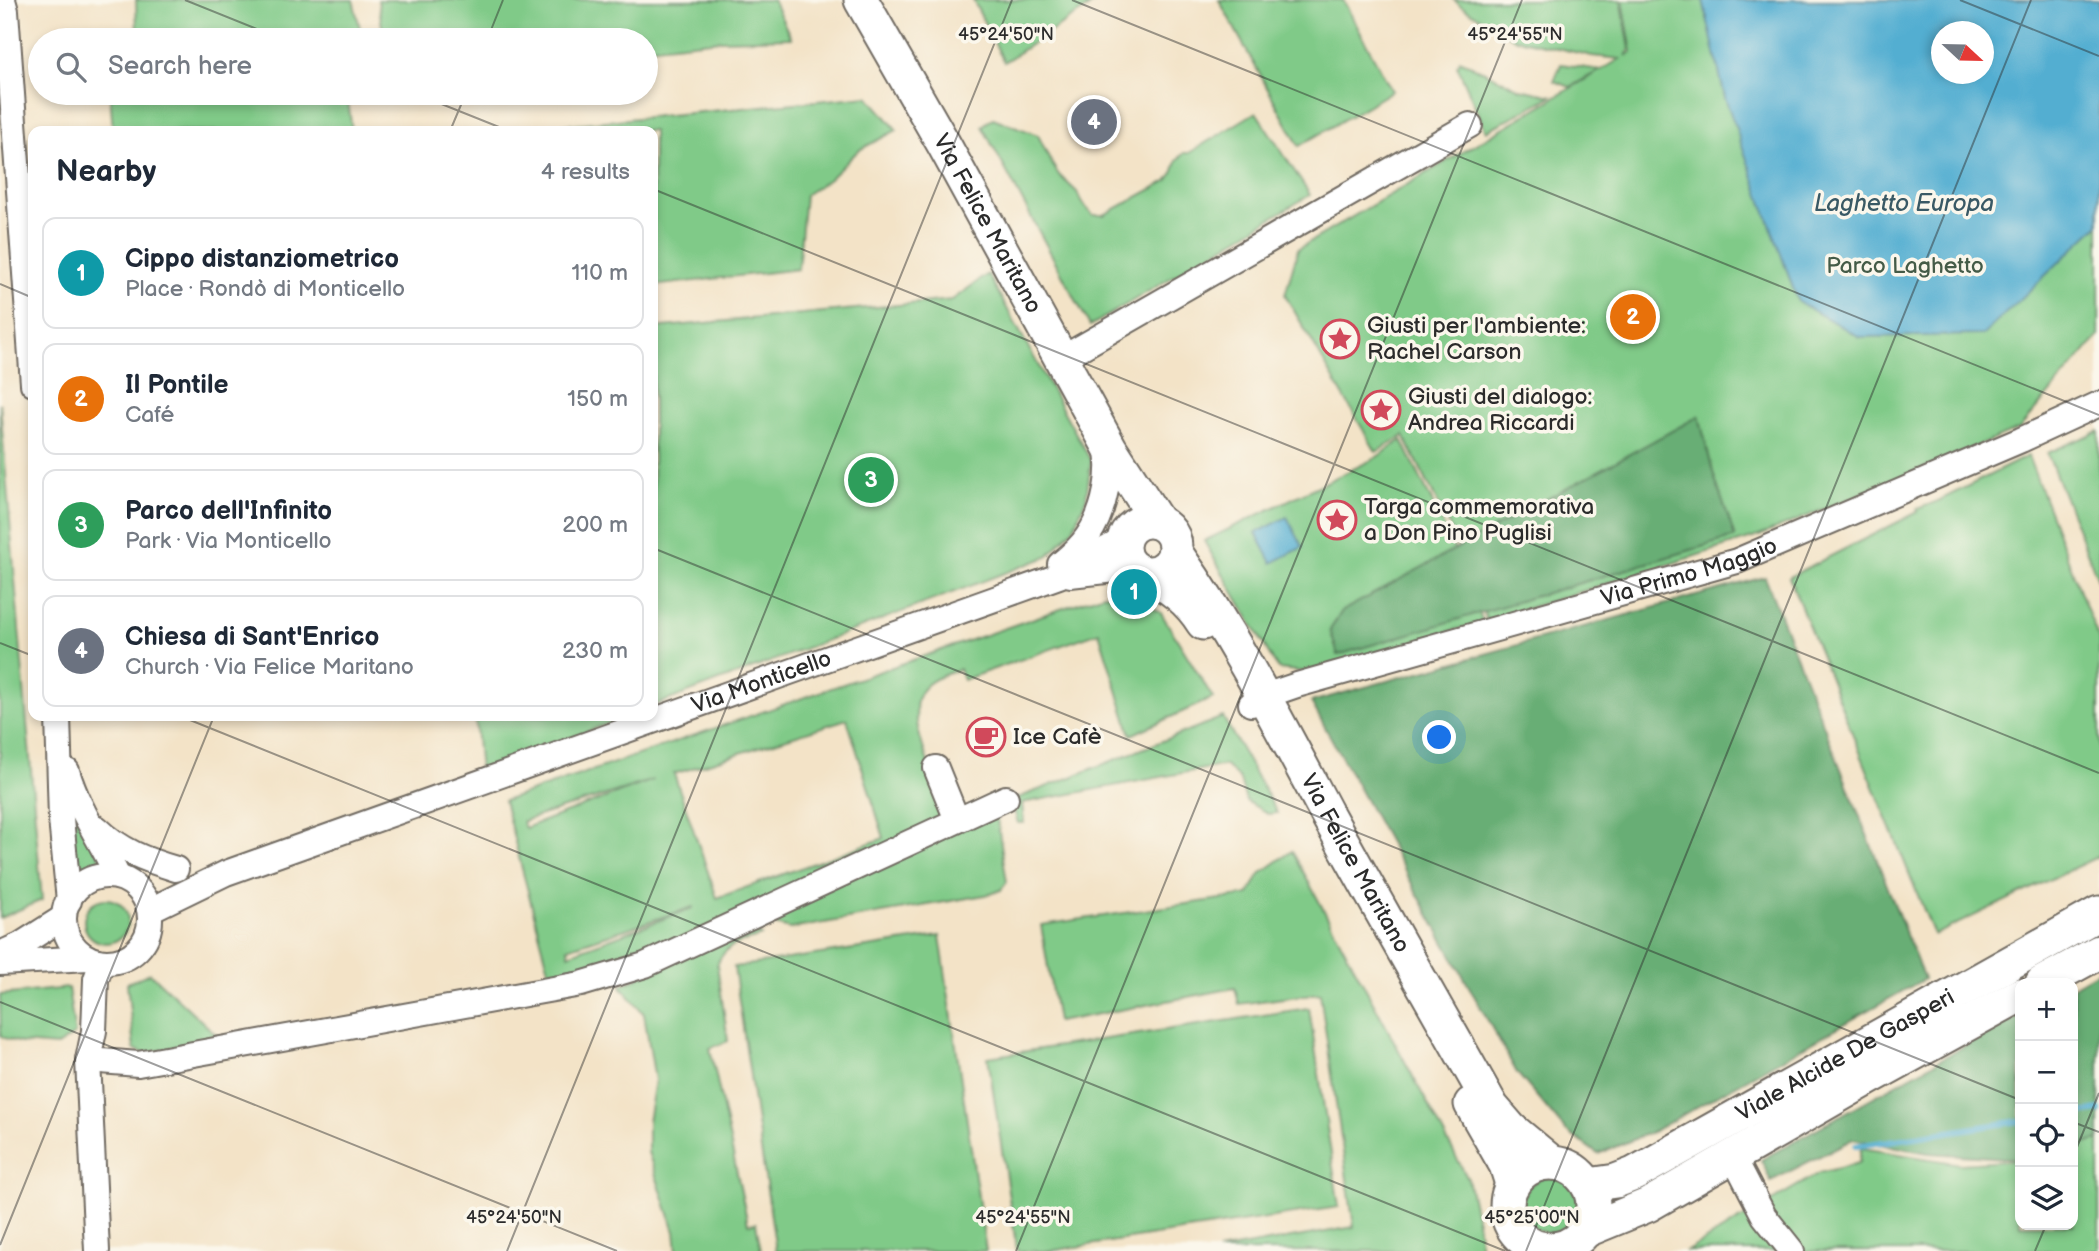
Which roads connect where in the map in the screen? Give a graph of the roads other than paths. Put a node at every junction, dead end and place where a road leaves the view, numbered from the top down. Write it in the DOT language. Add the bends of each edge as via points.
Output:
graph roads {
  1 [pos="3,0"];
  2 [pos="861,0"];
  3 [pos="1470,125"];
  4 [pos="28,315"];
  5 [pos="1061,359"];
  6 [pos="2099,404"];
  7 [pos="1107,441"];
  8 [pos="1138,546"];
  9 [pos="995,599"];
  10 [pos="1258,700"];
  11 [pos="658,719"];
  12 [pos="58,721"];
  13 [pos="653,721"];
  14 [pos="60,746"];
  15 [pos="936,768"];
  16 [pos="1006,798"];
  17 [pos="85,816"];
  18 [pos="957,820"];
  19 [pos="176,869"];
  20 [pos="226,873"];
  21 [pos="121,878"];
  22 [pos="67,909"];
  23 [pos="150,909"];
  24 [pos="2099,913"];
  25 [pos="2099,952"];
  26 [pos="0,954"];
  27 [pos="93,959"];
  28 [pos="0,963"];
  29 [pos="2051,978"];
  30 [pos="2015,998"];
  31 [pos="88,1060"];
  32 [pos="1716,1127"];
  33 [pos="1733,1156"];
  34 [pos="1551,1162"];
  35 [pos="1512,1184"];
  36 [pos="1588,1185"];
  37 [pos="1578,1241"];
  38 [pos="1528,1247"];
  39 [pos="97,1251"];
  40 [pos="1792,1251"];
  1 -- 4 [label="street"];
  2 -- 5 [label="street, Via Felice Maritano"];
  3 -- 5 [label="street"];
  5 -- 7 [label="street, Via Felice Maritano"];
  6 -- 10 [label="street, Via Primo Maggio" via="1737,561 1297,685"];
  7 -- 8 [label="street, Via Felice Maritano"];
  7 -- 9 [label="street" via="1107,480 1088,536 1056,568"];
  8 -- 9 [label="street, Via Monticello"];
  8 -- 10 [label="street, Via Felice Maritano" via="1166,584 1191,605"];
  8 -- 10 [label="street, Via Felice Maritano" via="1166,527 1172,534 1175,552 1204,593"];
  9 -- 11 [label="street, Via Monticello"];
  10 -- 34 [label="street, Via Felice Maritano" via="1492,1107"];
  10 -- 35 [label="street, Via Felice Maritano" via="1338,869 1506,1165"];
  12 -- 14 [label="street"];
  13 -- 20 [label="street, Via Monticello"];
  14 -- 17 [label="street"];
  14 -- 22 [label="street"];
  15 -- 18 [label="street"];
  16 -- 18 [label="street"];
  17 -- 19 [label="street" via="122,849"];
  17 -- 21 [label="street"];
  18 -- 31 [label="street" via="645,965 581,984 138,1064"];
  19 -- 20 [label="street, Via Monticello"];
  19 -- 21 [label="street, Via Monticello"];
  20 -- 23 [label="street, Via Monticello"];
  21 -- 22 [label="street" via="106,876 84,883"];
  21 -- 23 [label="street" via="136,887"];
  22 -- 26 [label="street" via="20,945"];
  22 -- 27 [label="street" via="70,941"];
  23 -- 27 [label="street" via="145,940 130,956 115,962"];
  24 -- 32 [label="street, Viale Alcide De Gasperi"];
  25 -- 29 [label="street"];
  27 -- 28 [label="street"];
  27 -- 31 [label="street" via="99,971"];
  30 -- 33 [label="street, Viale Alcide De Gasperi"];
  31 -- 39 [label="street"];
  32 -- 33 [label="street"];
  32 -- 36 [label="street, Viale Alcide De Gasperi" via="1624,1179"];
  33 -- 37 [label="street, Viale Alcide De Gasperi"];
  33 -- 40 [label="street" via="1764,1216"];
  34 -- 35 [label="street" via="1522,1172"];
  34 -- 36 [label="street" via="1571,1168"];
  35 -- 38 [label="street" via="1507,1217"];
  36 -- 37 [label="street" via="1594,1205 1592,1218"];
  37 -- 38 [label="street" via="1561,1249"];
}
